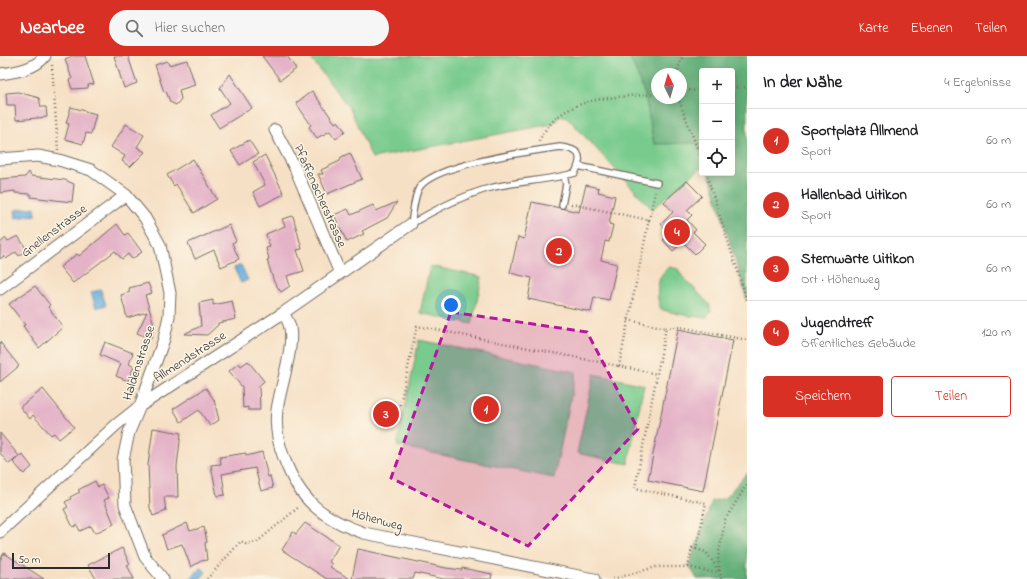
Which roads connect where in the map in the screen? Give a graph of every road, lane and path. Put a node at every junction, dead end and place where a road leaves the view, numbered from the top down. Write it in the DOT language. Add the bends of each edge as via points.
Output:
graph roads {
  1 [pos="683,56"];
  2 [pos="49,60"];
  3 [pos="678,68"];
  4 [pos="0,74"];
  5 [pos="747,86"];
  6 [pos="735,88"];
  7 [pos="699,90"];
  8 [pos="687,91"];
  9 [pos="651,94"];
  10 [pos="680,104"];
  11 [pos="274,130"];
  12 [pos="535,151"];
  13 [pos="699,152"];
  14 [pos="0,159"];
  15 [pos="59,160"];
  16 [pos="578,166"];
  17 [pos="564,176"];
  18 [pos="707,176"];
  19 [pos="656,183"];
  20 [pos="126,195"];
  21 [pos="562,204"];
  22 [pos="649,220"];
  23 [pos="411,224"];
  24 [pos="340,274"];
  25 [pos="0,289"];
  26 [pos="747,300"];
  27 [pos="283,313"];
  28 [pos="628,320"];
  29 [pos="666,328"];
  30 [pos="747,340"];
  31 [pos="619,366"];
  32 [pos="657,374"];
  33 [pos="400,405"];
  34 [pos="140,406"];
  35 [pos="747,484"];
  36 [pos="307,500"];
  37 [pos="0,532"];
  38 [pos="696,549"];
  39 [pos="688,567"];
  40 [pos="719,572"];
  41 [pos="163,579"];
  42 [pos="207,579"];
  43 [pos="594,579"];
  44 [pos="613,579"];
  45 [pos="720,579"];
  1 -- 3 [label="path"];
  2 -- 4 [label="street" via="12,73"];
  2 -- 15 [label="path"];
  5 -- 6 [label="path"];
  7 -- 8 [label="path"];
  9 -- 12 [label="path" via="597,99 572,107 552,124"];
  10 -- 13 [label="path"];
  11 -- 24 [label="street, Pfaffenacherstrasse" via="298,175"];
  12 -- 16 [label="lane" via="572,148 578,154"];
  12 -- 23 [label="lane" via="465,165 426,180 419,189"];
  14 -- 15 [label="street, Haldenstrasse" via="38,156"];
  15 -- 20 [label="street, Haldenstrasse" via="91,170"];
  16 -- 17 [label="lane" via="575,173"];
  16 -- 19 [label="lane"];
  17 -- 21 [label="lane" via="566,184"];
  17 -- 23 [label="lane" via="491,188 466,195"];
  18 -- 26 [label="path"];
  19 -- 22 [label="path"];
  20 -- 25 [label="street, Gnellenstrasse"];
  20 -- 34 [label="street, Haldenstrasse" via="145,218 160,245 170,293 164,339"];
  21 -- 22 [label="path"];
  22 -- 28 [label="path"];
  23 -- 24 [label="street, Allmendstrasse"];
  24 -- 27 [label="street, Allmendstrasse"];
  27 -- 34 [label="street, Allmendstrasse"];
  27 -- 36 [label="street, Höhenweg" via="289,324 291,339 277,411 278,443 291,478"];
  28 -- 29 [label="path"];
  28 -- 31 [label="path"];
  29 -- 30 [label="path" via="680,327"];
  29 -- 32 [label="path"];
  31 -- 32 [label="path"];
  31 -- 33 [label="path" via="417,326"];
  32 -- 38 [label="path" via="635,488 706,502"];
  34 -- 37 [label="street, Allmendstrasse" via="110,430"];
  34 -- 41 [label="street, Haldenstrasse" via="129,432 123,460 125,506 145,557"];
  35 -- 40 [label="path" via="725,520 718,558"];
  36 -- 42 [label="path" via="257,542 246,544 241,541"];
  36 -- 43 [label="street, Höhenweg" via="335,522 364,533"];
  38 -- 39 [label="path" via="692,548"];
  38 -- 40 [label="path" via="706,552"];
  39 -- 40 [label="path"];
  39 -- 44 [label="path" via="656,566"];
  40 -- 45 [label="path"];
}
